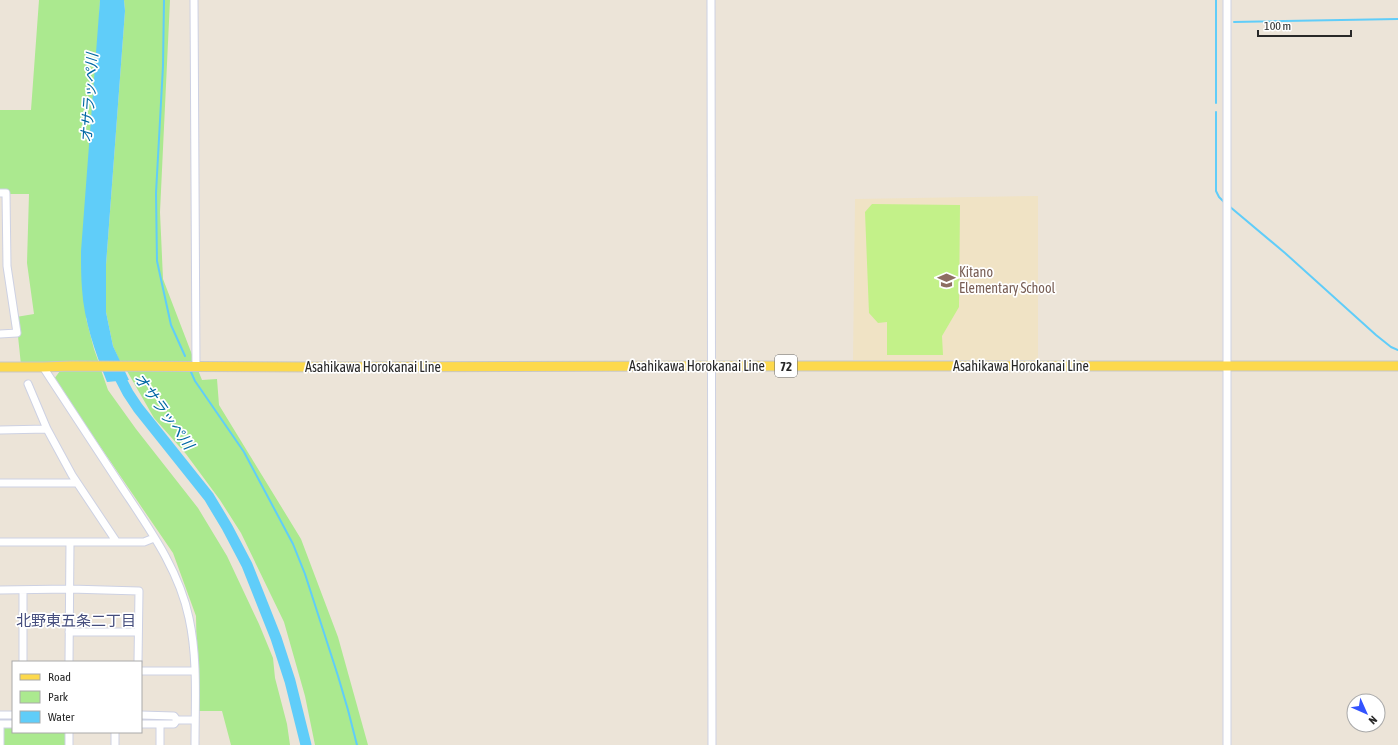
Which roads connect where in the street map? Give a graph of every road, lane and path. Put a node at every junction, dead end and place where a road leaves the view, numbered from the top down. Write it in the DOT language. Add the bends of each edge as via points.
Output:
graph roads {
  1 [pos="194,0"];
  2 [pos="711,0"];
  3 [pos="1227,0"];
  4 [pos="0,194"];
  5 [pos="0,334"];
  6 [pos="196,366"];
  7 [pos="711,366"];
  8 [pos="1228,366"];
  9 [pos="1398,366"];
  10 [pos="0,367"];
  11 [pos="43,367"];
  12 [pos="28,384"];
  13 [pos="47,429"];
  14 [pos="0,430"];
  15 [pos="0,483"];
  16 [pos="77,483"];
  17 [pos="154,538"];
  18 [pos="116,541"];
  19 [pos="0,542"];
  20 [pos="70,542"];
  21 [pos="70,589"];
  22 [pos="0,590"];
  23 [pos="23,590"];
  24 [pos="70,632"];
  25 [pos="138,632"];
  26 [pos="23,661"];
  27 [pos="69,661"];
  28 [pos="138,661"];
  29 [pos="142,671"];
  30 [pos="194,671"];
  31 [pos="0,715"];
  32 [pos="12,715"];
  33 [pos="142,715"];
  34 [pos="178,720"];
  35 [pos="195,720"];
  36 [pos="0,724"];
  37 [pos="12,724"];
  38 [pos="142,724"];
  39 [pos="160,724"];
  40 [pos="69,733"];
  41 [pos="115,733"];
  42 [pos="0,745"];
  43 [pos="69,745"];
  44 [pos="115,745"];
  45 [pos="160,745"];
  46 [pos="195,745"];
  47 [pos="712,745"];
  48 [pos="1228,745"];
  1 -- 6 [label="street"];
  2 -- 7 [label="street"];
  3 -- 8 [label="street"];
  4 -- 5 [label="street" via="6,193 7,266 17,333"];
  6 -- 7 [label="main road, Asahikawa Horokanai Line / 72"];
  6 -- 11 [label="main road, Asahikawa Horokanai Line / 72"];
  7 -- 8 [label="main road, Asahikawa Horokanai Line / 72"];
  7 -- 47 [label="street"];
  8 -- 9 [label="main road, Asahikawa Horokanai Line / 72"];
  8 -- 48 [label="street"];
  10 -- 11 [label="main road, 72"];
  11 -- 17 [label="street"];
  12 -- 13 [label="street"];
  13 -- 14 [label="street"];
  13 -- 16 [label="street"];
  15 -- 16 [label="street"];
  16 -- 18 [label="street"];
  17 -- 18 [label="street" via="144,542"];
  17 -- 30 [label="street" via="175,574 182,593 189,618"];
  18 -- 20 [label="street"];
  19 -- 20 [label="street"];
  20 -- 21 [label="street"];
  21 -- 23 [label="street"];
  21 -- 24 [label="street"];
  21 -- 25 [label="street" via="139,591"];
  22 -- 23 [label="street"];
  23 -- 26 [label="street"];
  24 -- 25 [label="street"];
  24 -- 27 [label="street"];
  25 -- 28 [label="street"];
  29 -- 30 [label="street"];
  30 -- 35 [label="street"];
  31 -- 32 [label="street"];
  33 -- 34 [label="street" via="174,716"];
  34 -- 35 [label="street"];
  34 -- 39 [label="street" via="174,724"];
  35 -- 46 [label="street"];
  36 -- 37 [label="street"];
  36 -- 42 [label="street"];
  38 -- 39 [label="street"];
  39 -- 45 [label="street"];
  40 -- 43 [label="street"];
  41 -- 44 [label="street"];
}
